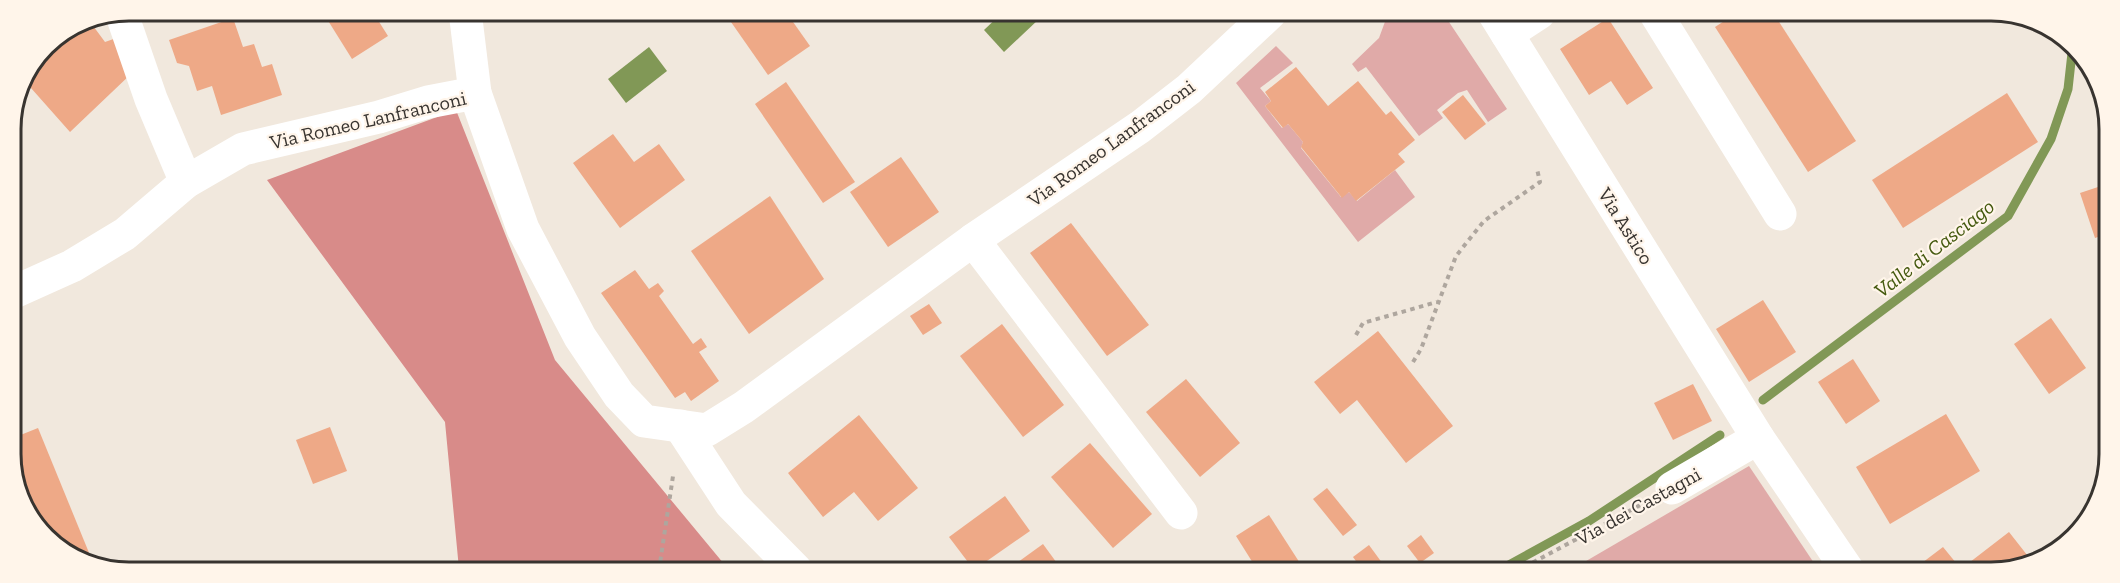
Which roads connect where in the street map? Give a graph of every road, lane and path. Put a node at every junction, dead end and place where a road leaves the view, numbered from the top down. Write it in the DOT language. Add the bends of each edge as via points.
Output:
graph roads {
  1 [pos="124,21"];
  2 [pos="466,21"];
  3 [pos="1261,21"];
  4 [pos="1660,21"];
  5 [pos="1501,24"];
  6 [pos="475,93"];
  7 [pos="1537,169"];
  8 [pos="186,182"];
  9 [pos="1780,214"];
  10 [pos="973,240"];
  11 [pos="21,289"];
  12 [pos="1437,302"];
  13 [pos="1356,335"];
  14 [pos="1413,362"];
  15 [pos="680,426"];
  16 [pos="1758,438"];
  17 [pos="1672,489"];
  18 [pos="1181,513"];
  19 [pos="660,562"];
  20 [pos="788,562"];
  21 [pos="1534,562"];
  22 [pos="1842,562"];
  1 -- 8 [label="street"];
  2 -- 6 [label="street"];
  3 -- 10 [label="street, Via Romeo Lanfranconi" via="1189,89 1140,127"];
  4 -- 9 [label="street"];
  5 -- 16 [label="street, Via Astico"];
  6 -- 8 [label="street, Via Romeo Lanfranconi" via="243,150"];
  6 -- 15 [label="street, Via Romeo Lanfranconi" via="523,229 580,337 619,395 644,421"];
  7 -- 12 [label="path" via="1540,182 1484,221 1456,256"];
  8 -- 11 [label="street, Via Romeo Lanfranconi" via="125,234 72,266"];
  10 -- 15 [label="street, Via Romeo Lanfranconi" via="744,407 707,430"];
  10 -- 18 [label="street"];
  12 -- 13 [label="path" via="1363,323"];
  12 -- 14 [label="path"];
  15 -- 19 [label="path"];
  15 -- 20 [label="street" via="730,504"];
  16 -- 17 [label="street, Via dei Castagni"];
  16 -- 22 [label="street, Via Astico"];
  17 -- 21 [label="path, Via dei Castagni"];
}
